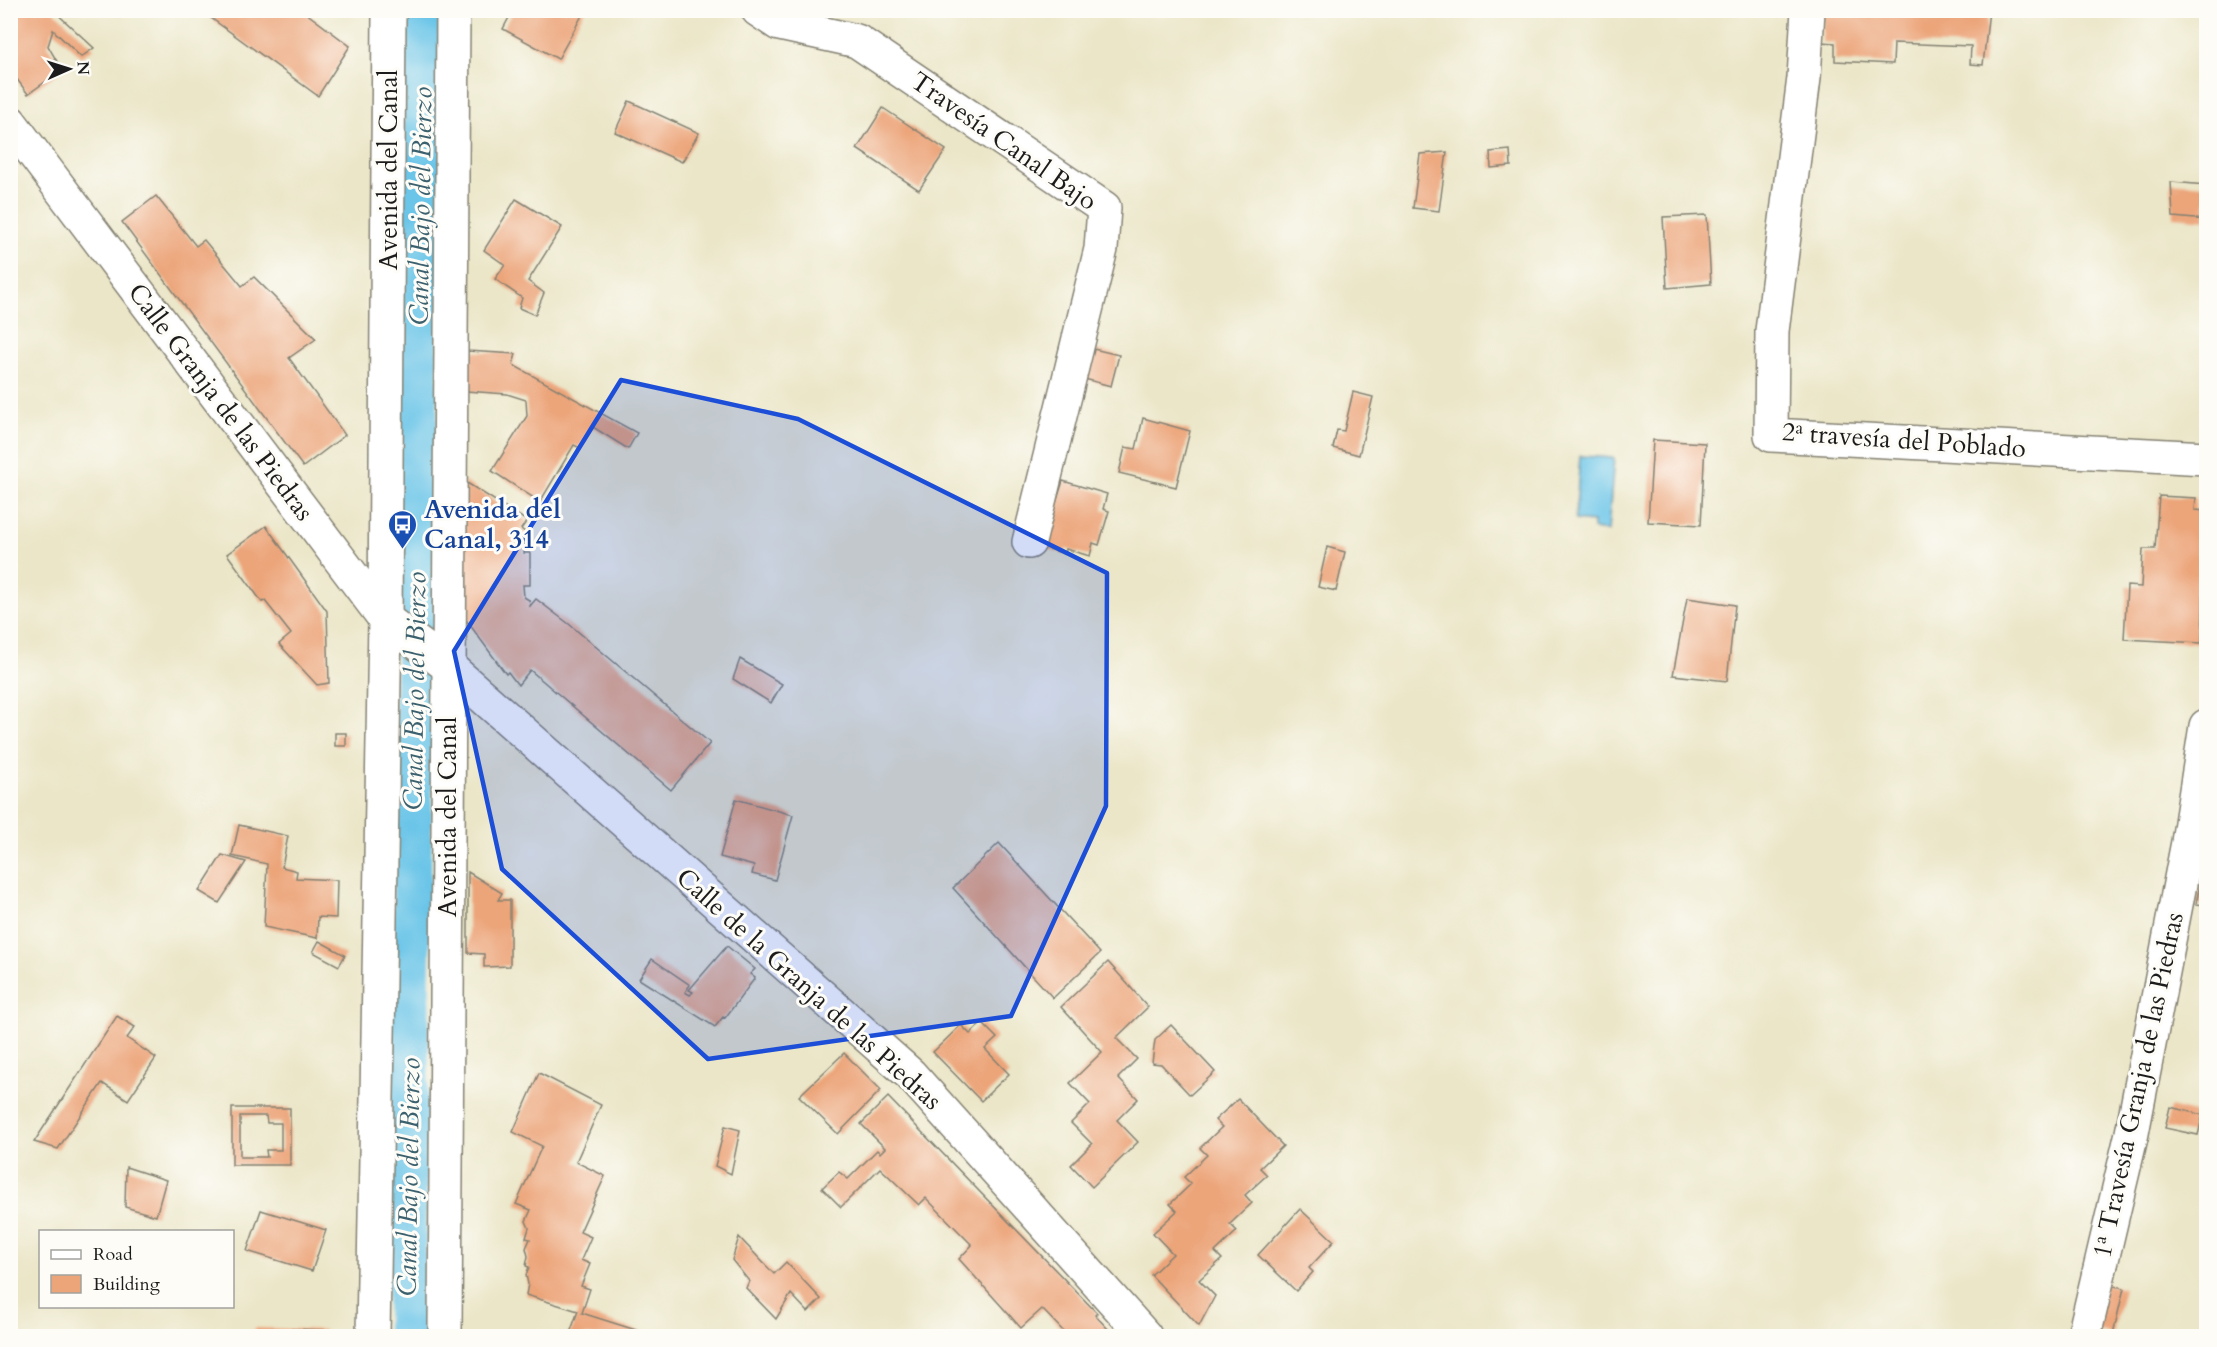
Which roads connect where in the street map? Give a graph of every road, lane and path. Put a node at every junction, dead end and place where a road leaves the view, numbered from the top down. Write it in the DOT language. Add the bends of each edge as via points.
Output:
graph roads {
  1 [pos="389,10"];
  2 [pos="453,10"];
  3 [pos="758,10"];
  4 [pos="1808,10"];
  5 [pos="10,122"];
  6 [pos="2206,458"];
  7 [pos="1029,542"];
  8 [pos="385,619"];
  9 [pos="448,666"];
  10 [pos="2206,726"];
  11 [pos="374,1336"];
  12 [pos="445,1336"];
  13 [pos="1145,1336"];
  14 [pos="2084,1336"];
  1 -- 8 [label="street, Avenida del Canal"];
  2 -- 9 [label="street, Avenida del Canal"];
  3 -- 7 [label="street, Travesía Canal Bajo" via="779,24 857,41 1104,208 1101,249"];
  4 -- 6 [label="street, 2ª travesía del Poblado" via="1804,78 1772,331 1771,435"];
  5 -- 8 [label="street, Calle Granja de las Piedras"];
  8 -- 9 [label="street, Calle Granja de las Piedras"];
  8 -- 11 [label="street, Avenida del Canal"];
  9 -- 12 [label="street, Avenida del Canal"];
  9 -- 13 [label="street, Calle de la Granja de las Piedras" via="910,1074"];
  10 -- 14 [label="street, 1ª Travesía Granja de las Piedras" via="2188,842 2134,1122"];
}
